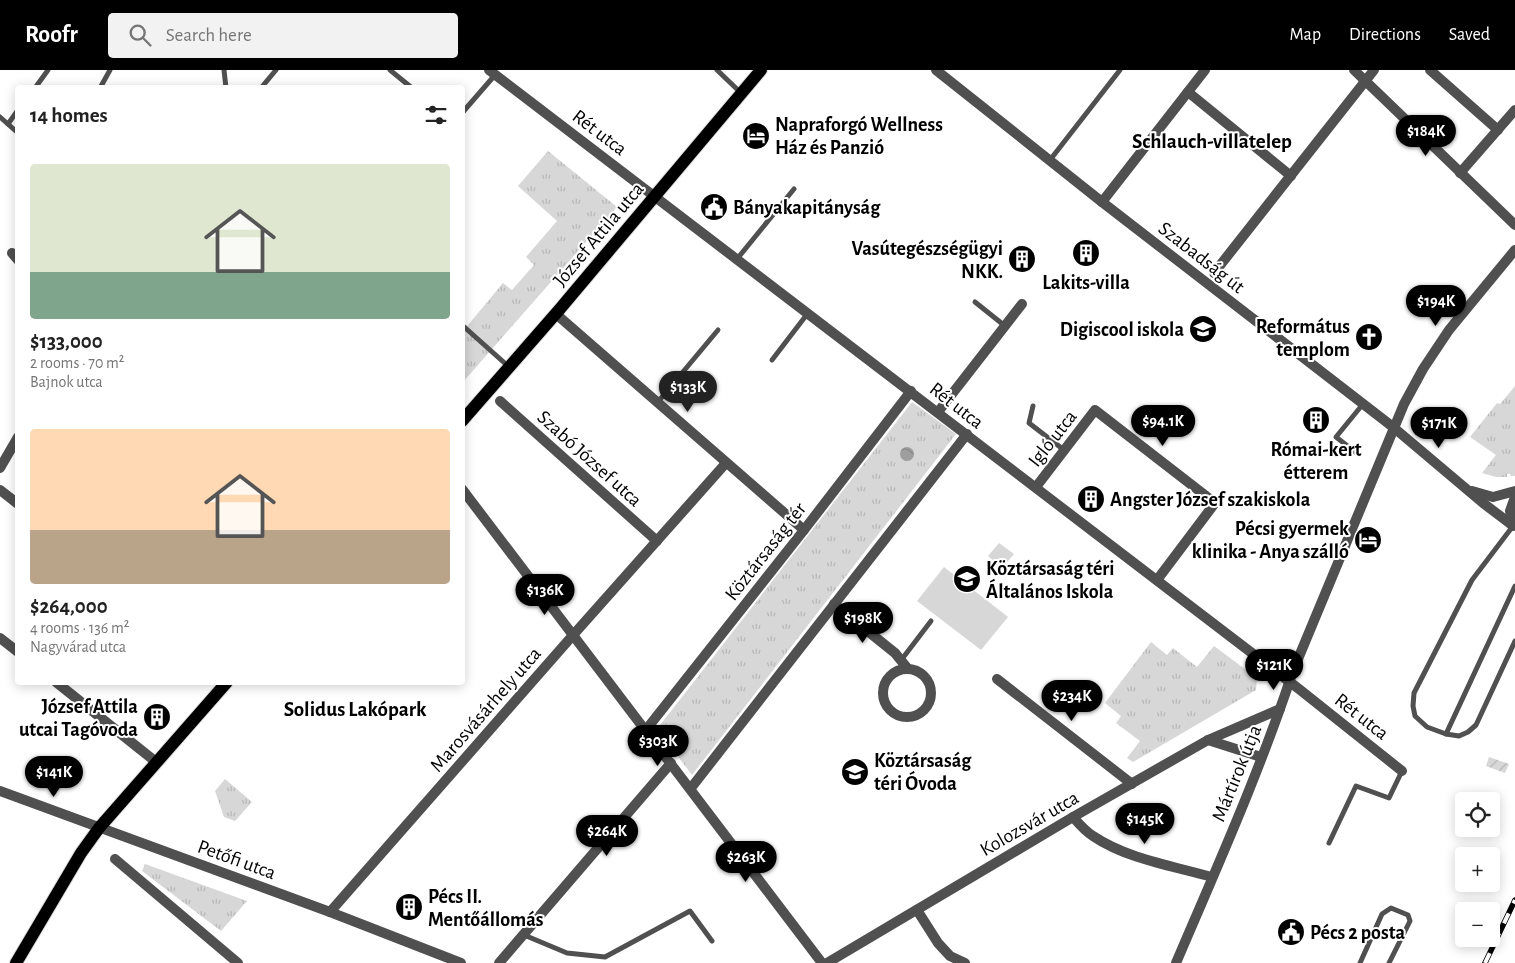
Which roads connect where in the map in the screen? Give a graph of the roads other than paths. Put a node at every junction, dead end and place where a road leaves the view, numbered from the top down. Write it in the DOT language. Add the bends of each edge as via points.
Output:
graph roads {
  1 [pos="48,70"];
  2 [pos="110,70"];
  3 [pos="224,70"];
  4 [pos="276,70"];
  5 [pos="390,70"];
  6 [pos="717,70"];
  7 [pos="761,70"];
  8 [pos="936,70"];
  9 [pos="1120,70"];
  10 [pos="1205,70"];
  11 [pos="1354,70"];
  12 [pos="1374,70"];
  13 [pos="1430,70"];
  14 [pos="492,72"];
  15 [pos="1365,81"];
  16 [pos="37,85"];
  17 [pos="102,85"];
  18 [pos="226,85"];
  19 [pos="264,85"];
  20 [pos="408,85"];
  21 [pos="1188,92"];
  22 [pos="741,93"];
  23 [pos="465,109"];
  24 [pos="1515,110"];
  25 [pos="15,114"];
  26 [pos="0,117"];
  27 [pos="8,124"];
  28 [pos="15,130"];
  29 [pos="1498,130"];
  30 [pos="1050,160"];
  31 [pos="1460,173"];
  32 [pos="1291,176"];
  33 [pos="794,189"];
  34 [pos="655,196"];
  35 [pos="1102,202"];
  36 [pos="1515,225"];
  37 [pos="1515,250"];
  38 [pos="737,258"];
  39 [pos="1214,273"];
  40 [pos="975,302"];
  41 [pos="1022,304"];
  42 [pos="808,313"];
  43 [pos="556,314"];
  44 [pos="1004,326"];
  45 [pos="465,328"];
  46 [pos="718,330"];
  47 [pos="772,360"];
  48 [pos="510,367"];
  49 [pos="911,391"];
  50 [pos="500,401"];
  51 [pos="657,403"];
  52 [pos="1364,404"];
  53 [pos="1033,406"];
  54 [pos="938,412"];
  55 [pos="465,418"];
  56 [pos="1393,427"];
  57 [pos="967,434"];
  58 [pos="15,442"];
  59 [pos="1064,450"];
  60 [pos="1359,456"];
  61 [pos="726,463"];
  62 [pos="0,468"];
  63 [pos="1036,487"];
  64 [pos="0,490"];
  65 [pos="1469,490"];
  66 [pos="1515,491"];
  67 [pos="465,493"];
  68 [pos="1515,496"];
  69 [pos="15,502"];
  70 [pos="1513,527"];
  71 [pos="804,530"];
  72 [pos="657,541"];
  73 [pos="1157,580"];
  74 [pos="1515,586"];
  75 [pos="834,604"];
  76 [pos="931,621"];
  77 [pos="574,634"];
  78 [pos="0,638"];
  79 [pos="1515,641"];
  80 [pos="15,650"];
  81 [pos="902,659"];
  82 [pos="908,669"];
  83 [pos="998,680"];
  84 [pos="1289,682"];
  85 [pos="60,685"];
  86 [pos="225,685"];
  87 [pos="1280,709"];
  88 [pos="645,731"];
  89 [pos="1446,734"];
  90 [pos="1208,740"];
  91 [pos="1262,758"];
  92 [pos="156,762"];
  93 [pos="671,763"];
  94 [pos="1402,771"];
  95 [pos="1132,784"];
  96 [pos="691,788"];
  97 [pos="0,791"];
  98 [pos="1073,817"];
  99 [pos="99,828"];
  100 [pos="1329,843"];
  101 [pos="115,859"];
  102 [pos="1212,877"];
  103 [pos="917,910"];
  104 [pos="330,912"];
  105 [pos="523,935"];
  106 [pos="712,941"];
  107 [pos="16,963"];
  108 [pos="238,963"];
  109 [pos="461,963"];
  110 [pos="499,963"];
  111 [pos="822,963"];
  112 [pos="827,963"];
  113 [pos="965,963"];
  114 [pos="1176,963"];
  115 [pos="1360,963"];
  116 [pos="1389,963"];
  1 -- 16 [label="lane"];
  2 -- 17 [label="lane"];
  3 -- 18 [label="lane"];
  4 -- 19 [label="lane"];
  5 -- 20 [label="lane"];
  6 -- 22 [label="lane"];
  7 -- 22 [label="main road, József Attila utca"];
  8 -- 30 [label="street, Szabadság út"];
  9 -- 30 [label="lane"];
  10 -- 21 [label="street"];
  11 -- 15 [label="street"];
  12 -- 15 [label="street"];
  13 -- 29 [label="street"];
  14 -- 23 [label="lane"];
  14 -- 34 [label="street, Rét utca"];
  15 -- 31 [label="street"];
  15 -- 32 [label="street"];
  21 -- 32 [label="street"];
  21 -- 35 [label="street"];
  22 -- 34 [label="main road, József Attila utca"];
  24 -- 29 [label="street"];
  25 -- 27 [label="lane"];
  26 -- 27 [label="lane"];
  27 -- 28 [label="lane"];
  29 -- 31 [label="street"];
  30 -- 35 [label="street, Szabadság út"];
  31 -- 36 [label="street"];
  32 -- 39 [label="street"];
  33 -- 38 [label="lane"];
  34 -- 38 [label="street, Rét utca"];
  34 -- 43 [label="main road, József Attila utca"];
  35 -- 52 [label="street, Szabadság út"];
  37 -- 56 [label="street, Mártírok útja" via="1449,330 1423,369"];
  38 -- 42 [label="street, Rét utca"];
  40 -- 44 [label="lane"];
  41 -- 44 [label="street"];
  42 -- 47 [label="lane"];
  42 -- 49 [label="street, Rét utca"];
  43 -- 48 [label="main road, József Attila utca"];
  43 -- 51 [label="street"];
  44 -- 54 [label="street"];
  45 -- 48 [label="lane"];
  46 -- 51 [label="lane"];
  48 -- 55 [label="main road, József Attila utca"];
  49 -- 54 [label="street, Rét utca"];
  49 -- 71 [label="street, Köztársaság tér"];
  50 -- 72 [label="street, Szabó József utca"];
  51 -- 61 [label="street"];
  52 -- 56 [label="street, Szabadság út"];
  52 -- 60 [label="lane" via="1336,436"];
  53 -- 59 [label="lane" via="1029,423"];
  54 -- 57 [label="street, Rét utca"];
  56 -- 65 [label="street, Szabadság út"];
  56 -- 84 [label="street, Mártírok útja"];
  57 -- 63 [label="street, Rét utca"];
  57 -- 75 [label="street"];
  58 -- 62 [label="street"];
  59 -- 63 [label="street, Igló utca"];
  59 -- 73 [label="street, Igló utca" via="1095,410 1215,503"];
  61 -- 71 [label="street"];
  61 -- 72 [label="street, Marosvásárhely utca"];
  63 -- 73 [label="street, Rét utca"];
  64 -- 69 [label="street"];
  65 -- 66 [label="street, Szabadság út" via="1493,497"];
  65 -- 70 [label="street, Szabadság út"];
  67 -- 77 [label="street"];
  68 -- 70 [label="street" via="1510,511"];
  70 -- 89 [label="lane" via="1472,580 1414,693 1415,716 1427,727"];
  71 -- 88 [label="street, Köztársaság tér"];
  72 -- 77 [label="street, Marosvásárhely utca"];
  73 -- 84 [label="street, Rét utca"];
  74 -- 89 [label="lane"];
  75 -- 81 [label="street"];
  75 -- 96 [label="street"];
  76 -- 81 [label="lane"];
  77 -- 88 [label="street"];
  77 -- 104 [label="street, Marosvásárhely utca"];
  78 -- 80 [label="street"];
  79 -- 89 [label="lane" via="1476,725 1459,736"];
  81 -- 82 [label="street"];
  82 -- 82 [label="street" via="891,675 883,691 889,709 905,717 923,711 931,694 925,677"];
  83 -- 95 [label="street"];
  84 -- 87 [label="street, Mártírok útja"];
  84 -- 94 [label="street, Rét utca"];
  85 -- 92 [label="street"];
  86 -- 92 [label="main road"];
  87 -- 90 [label="street, Kolozsvár utca"];
  87 -- 91 [label="street, Mártírok útja"];
  88 -- 93 [label="street"];
  90 -- 91 [label="street"];
  90 -- 95 [label="street, Kolozsvár utca"];
  91 -- 102 [label="street, Mártírok útja"];
  92 -- 99 [label="main road"];
  93 -- 96 [label="street"];
  93 -- 105 [label="street"];
  94 -- 100 [label="lane" via="1389,798 1356,786"];
  95 -- 98 [label="street, Kolozsvár utca"];
  96 -- 111 [label="street"];
  97 -- 99 [label="street, Petőfi utca"];
  98 -- 102 [label="street" via="1091,835 1110,846"];
  98 -- 103 [label="street, Kolozsvár utca"];
  99 -- 104 [label="street, Petőfi utca"];
  99 -- 107 [label="main road"];
  101 -- 108 [label="street"];
  102 -- 114 [label="street, Mártírok útja"];
  103 -- 112 [label="street, Kolozsvár utca"];
  103 -- 113 [label="street" via="938,943 950,956"];
  104 -- 109 [label="street, Petőfi utca"];
  105 -- 106 [label="lane" via="567,953 605,957 690,912"];
  105 -- 110 [label="street"];
  115 -- 116 [label="lane" via="1382,914 1391,908 1408,915 1410,921"];
}
